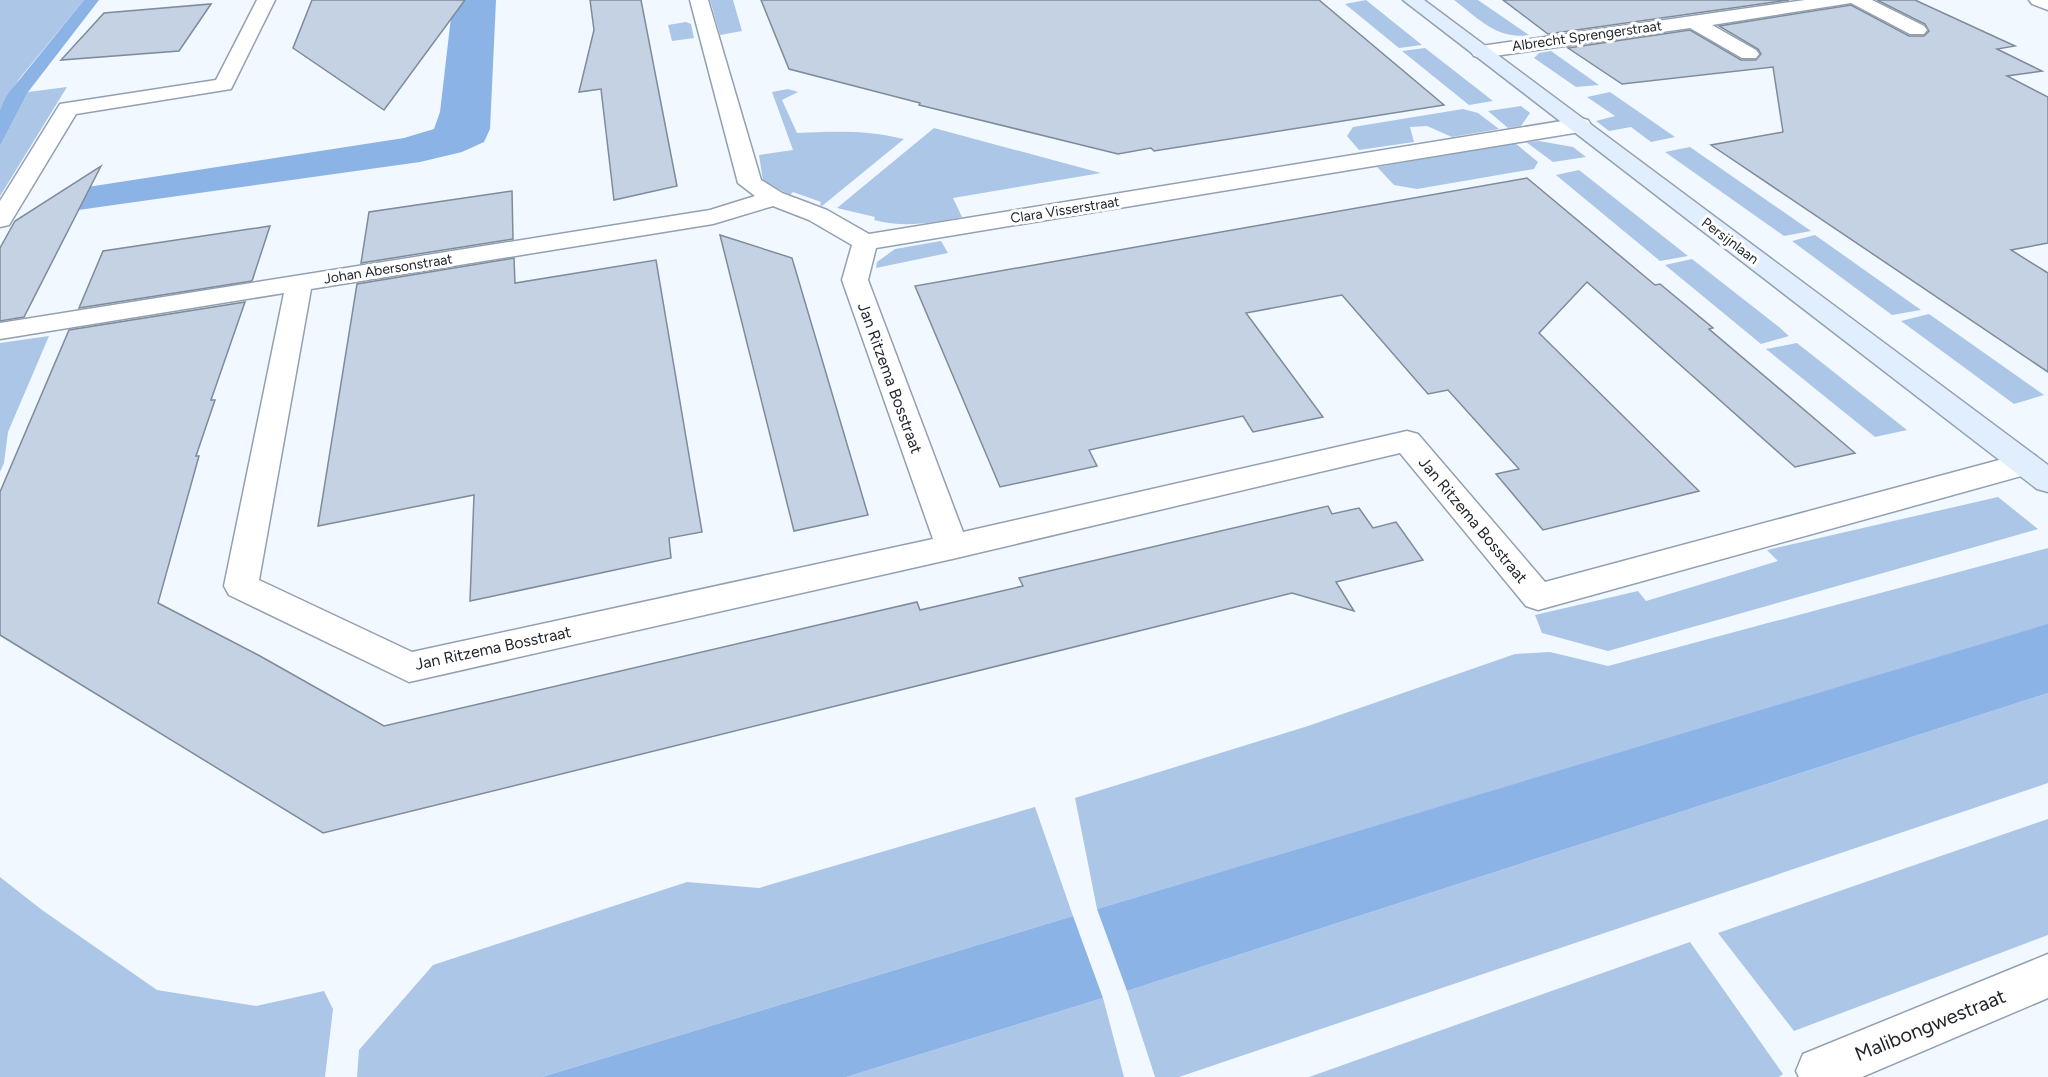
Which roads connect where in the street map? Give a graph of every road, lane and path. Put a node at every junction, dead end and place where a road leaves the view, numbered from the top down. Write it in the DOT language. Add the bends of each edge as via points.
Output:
graph roads {
  1 [pos="266,0"];
  2 [pos="699,0"];
  3 [pos="1412,0"];
  4 [pos="1844,0"];
  5 [pos="1858,0"];
  6 [pos="2038,0"];
  7 [pos="2048,4"];
  8 [pos="1692,21"];
  9 [pos="1917,30"];
  10 [pos="1481,52"];
  11 [pos="1749,54"];
  12 [pos="1580,125"];
  13 [pos="774,198"];
  14 [pos="0,220"];
  15 [pos="865,242"];
  16 [pos="299,284"];
  17 [pos="0,331"];
  18 [pos="2041,475"];
  19 [pos="952,547"];
  20 [pos="2048,976"];
  21 [pos="1824,1077"];
  1 -- 14 [label="street" via="224,85 68,109"];
  2 -- 13 [label="street" via="750,183"];
  3 -- 10 [label="street, Persijnlaan"];
  4 -- 8 [label="street, Albrecht Sprengerstraat"];
  5 -- 9 [label="street"];
  6 -- 7 [label="street"];
  8 -- 10 [label="street, Albrecht Sprengerstraat"];
  8 -- 11 [label="street"];
  10 -- 12 [label="street, Persijnlaan"];
  12 -- 15 [label="street, Clara Visserstraat"];
  12 -- 18 [label="street, Persijnlaan"];
  13 -- 15 [label="street" via="818,215"];
  13 -- 16 [label="street, Johan Abersonstraat" via="713,217"];
  15 -- 19 [label="street, Jan Ritzema Bosstraat" via="855,280"];
  16 -- 17 [label="street, Johan Abersonstraat"];
  16 -- 19 [label="street, Jan Ritzema Bosstraat" via="242,585 409,667"];
  18 -- 19 [label="street, Jan Ritzema Bosstraat" via="1538,597 1407,441"];
  20 -- 21 [label="street, Malibongwestraat" via="1820,1071"];
}
